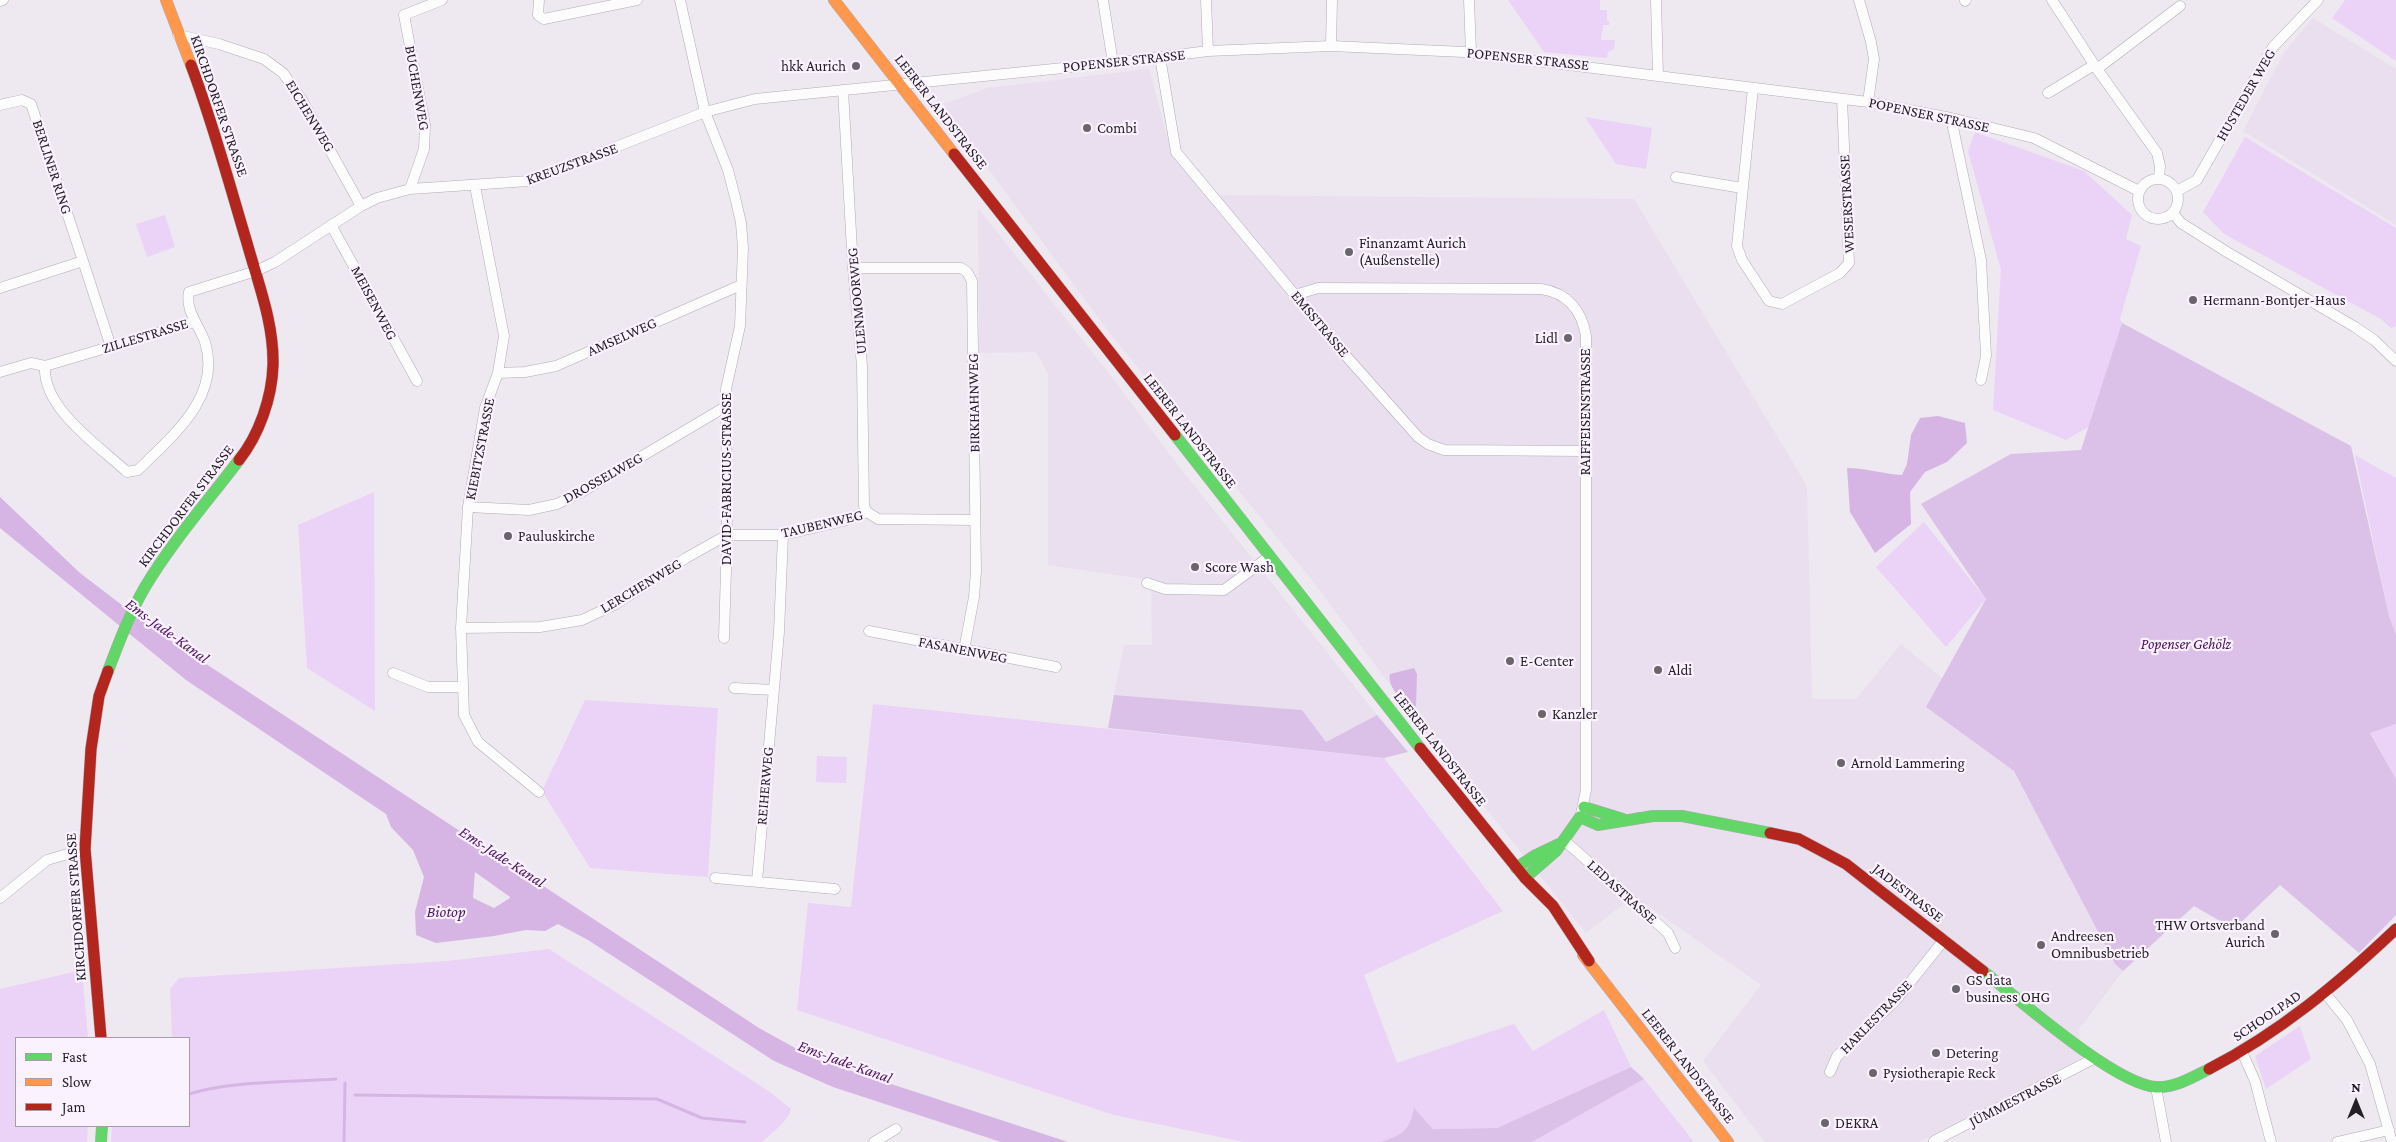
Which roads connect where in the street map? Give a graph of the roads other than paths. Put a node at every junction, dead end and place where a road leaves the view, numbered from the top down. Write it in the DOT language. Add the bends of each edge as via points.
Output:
graph roads {
  1 [pos="166,0"];
  2 [pos="442,0"];
  3 [pos="539,0"];
  4 [pos="637,0"];
  5 [pos="680,0"];
  6 [pos="834,0"];
  7 [pos="1103,0"];
  8 [pos="1206,0"];
  9 [pos="1332,0"];
  10 [pos="1469,0"];
  11 [pos="1656,0"];
  12 [pos="1859,0"];
  13 [pos="2052,0"];
  14 [pos="2318,0"];
  15 [pos="2180,6"];
  16 [pos="178,35"];
  17 [pos="1332,46"];
  18 [pos="1208,51"];
  19 [pos="1471,52"];
  20 [pos="1160,58"];
  21 [pos="1113,64"];
  22 [pos="2095,67"];
  23 [pos="1658,75"];
  24 [pos="900,84"];
  25 [pos="1753,88"];
  26 [pos="843,90"];
  27 [pos="2048,93"];
  28 [pos="1842,99"];
  29 [pos="1868,102"];
  30 [pos="0,105"];
  31 [pos="706,112"];
  32 [pos="1951,118"];
  33 [pos="1676,177"];
  34 [pos="2159,178"];
  35 [pos="475,186"];
  36 [pos="1742,188"];
  37 [pos="410,189"];
  38 [pos="2139,191"];
  39 [pos="2177,191"];
  40 [pos="361,206"];
  41 [pos="2173,213"];
  42 [pos="331,225"];
  43 [pos="84,261"];
  44 [pos="853,268"];
  45 [pos="256,271"];
  46 [pos="741,284"];
  47 [pos="0,288"];
  48 [pos="1295,295"];
  49 [pos="194,322"];
  50 [pos="111,347"];
  51 [pos="2396,361"];
  52 [pos="45,366"];
  53 [pos="0,372"];
  54 [pos="498,373"];
  55 [pos="1981,380"];
  56 [pos="417,381"];
  57 [pos="725,407"];
  58 [pos="1585,451"];
  59 [pos="468,507"];
  60 [pos="867,512"];
  61 [pos="975,520"];
  62 [pos="727,535"];
  63 [pos="783,535"];
  64 [pos="1270,556"];
  65 [pos="1147,582"];
  66 [pos="461,628"];
  67 [pos="869,631"];
  68 [pos="724,638"];
  69 [pos="964,650"];
  70 [pos="1056,668"];
  71 [pos="393,673"];
  72 [pos="463,687"];
  73 [pos="734,688"];
  74 [pos="774,690"];
  75 [pos="539,792"];
  76 [pos="1582,812"];
  77 [pos="1562,842"];
  78 [pos="85,849"];
  79 [pos="1516,868"];
  80 [pos="715,878"];
  81 [pos="1525,878"];
  82 [pos="757,882"];
  83 [pos="835,890"];
  84 [pos="0,898"];
  85 [pos="2396,929"];
  86 [pos="1944,940"];
  87 [pos="1675,948"];
  88 [pos="2325,993"];
  89 [pos="101,1037"];
  90 [pos="2242,1052"];
  91 [pos="2095,1058"];
  92 [pos="1830,1072"];
  93 [pos="2134,1082"];
  94 [pos="2156,1087"];
  95 [pos="102,1127"];
  96 [pos="896,1129"];
  97 [pos="2389,1130"];
  98 [pos="1934,1141"];
  99 [pos="102,1142"];
  100 [pos="874,1142"];
  101 [pos="1728,1142"];
  102 [pos="2166,1142"];
  103 [pos="2271,1142"];
  104 [pos="2337,1142"];
  105 [pos="2392,1142"];
  1 -- 16 [label="street, KIRCHDORFER STRASSE"];
  2 -- 37 [label="street, BUCHENWEG" via="404,16 425,125 424,149"];
  3 -- 4 [label="street" via="538,15 544,19"];
  5 -- 31 [label="street, DAVID-FABRICIUS-STRASSE"];
  6 -- 24 [label="street, LEERER LANDSTRASSE"];
  7 -- 21 [label="street"];
  8 -- 18 [label="street"];
  9 -- 17 [label="street"];
  10 -- 19 [label="street"];
  11 -- 23 [label="street"];
  12 -- 29 [label="street" via="1874,59"];
  13 -- 22 [label="street"];
  14 -- 39 [label="street, HUSTEDER WEG" via="2273,47 2197,180"];
  15 -- 22 [label="street"];
  16 -- 40 [label="street, EICHENWEG" via="264,59 283,73 302,100"];
  16 -- 45 [label="street, KIRCHDORFER STRASSE" via="209,113"];
  17 -- 18 [label="street, POPENSER STRASSE"];
  17 -- 19 [label="street, POPENSER STRASSE"];
  18 -- 20 [label="street, POPENSER STRASSE"];
  19 -- 23 [label="street, POPENSER STRASSE"];
  20 -- 21 [label="street, POPENSER STRASSE"];
  20 -- 48 [label="street, EMSSTRASSE" via="1176,152"];
  21 -- 24 [label="street, POPENSER STRASSE"];
  22 -- 27 [label="street"];
  22 -- 34 [label="street" via="2157,153"];
  23 -- 25 [label="street, POPENSER STRASSE"];
  24 -- 26 [label="street, KREUZSTRASSE"];
  24 -- 64 [label="street, LEERER LANDSTRASSE"];
  25 -- 28 [label="street, POPENSER STRASSE"];
  25 -- 36 [label="street, WESERSTRASSE"];
  26 -- 31 [label="street, KREUZSTRASSE" via="755,99"];
  26 -- 44 [label="street, ULENMOORWEG"];
  28 -- 29 [label="street, POPENSER STRASSE"];
  28 -- 36 [label="street, WESERSTRASSE" via="1849,262 1840,273 1782,304 1769,301 1742,260 1737,246"];
  29 -- 32 [label="street, POPENSER STRASSE"];
  30 -- 43 [label="street, BERLINER RING" via="22,100 31,104"];
  31 -- 35 [label="street, KREUZSTRASSE" via="543,177"];
  31 -- 46 [label="street, DAVID-FABRICIUS-STRASSE" via="728,170 742,223"];
  32 -- 38 [label="street, POPENSER STRASSE" via="2034,138"];
  32 -- 55 [label="street" via="1982,260 1986,356"];
  33 -- 36 [label="street"];
  34 -- 38 [label="street" via="2147,182"];
  34 -- 39 [label="street" via="2170,182"];
  35 -- 37 [label="street, KREUZSTRASSE"];
  35 -- 54 [label="street, KIEBITZSTRASSE" via="504,336"];
  37 -- 40 [label="street, KREUZSTRASSE"];
  38 -- 41 [label="street" via="2138,205 2146,216 2160,219"];
  39 -- 41 [label="street" via="2178,203"];
  40 -- 42 [label="street, KREUZSTRASSE"];
  41 -- 51 [label="street" via="2181,223 2219,247 2355,327"];
  42 -- 45 [label="street, KREUZSTRASSE"];
  42 -- 56 [label="street, MEISENWEG"];
  43 -- 47 [label="street"];
  43 -- 50 [label="street, BERLINER RING"];
  44 -- 60 [label="street, ULENMOORWEG" via="862,366 864,506"];
  44 -- 61 [label="street, BIRKHAHNWEG" via="961,268 972,281"];
  45 -- 49 [label="street, ZILLESTRASSE" via="189,292"];
  45 -- 78 [label="street, KIRCHDORFER STRASSE" via="273,348 267,402 246,451 169,550 125,626 99,696 94,720"];
  46 -- 54 [label="street, AMSELWEG" via="556,366"];
  46 -- 57 [label="street, DAVID-FABRICIUS-STRASSE" via="740,326"];
  48 -- 58 [label="street, EMSSTRASSE" via="1418,437 1428,444 1444,450"];
  48 -- 58 [label="street, RAIFFEISENSTRASSE" via="1318,288 1541,289 1560,295 1576,308 1584,325"];
  49 -- 50 [label="street, ZILLESTRASSE"];
  49 -- 52 [label="street" via="204,340 207,357 206,381 198,405 184,424 132,473 126,472 63,413 51,396"];
  50 -- 52 [label="street, ZILLESTRASSE"];
  52 -- 53 [label="street, ZILLESTRASSE" via="31,364"];
  54 -- 59 [label="street, KIEBITZSTRASSE" via="485,408"];
  57 -- 59 [label="street, DROSSELWEG" via="557,504 529,510"];
  57 -- 62 [label="street, DAVID-FABRICIUS-STRASSE"];
  58 -- 76 [label="street, RAIFFEISENSTRASSE" via="1586,790"];
  59 -- 66 [label="street, KIEBITZSTRASSE"];
  60 -- 61 [label="street, TAUBENWEG" via="878,519"];
  60 -- 63 [label="street, TAUBENWEG"];
  61 -- 69 [label="street, BIRKHAHNWEG" via="974,596"];
  62 -- 63 [label="street, TAUBENWEG"];
  62 -- 66 [label="street, LERCHENWEG" via="616,604 582,620 540,626"];
  62 -- 68 [label="street, DAVID-FABRICIUS-STRASSE"];
  63 -- 74 [label="street, REIHERWEG"];
  64 -- 65 [label="street" via="1224,590 1165,590"];
  64 -- 79 [label="street, LEERER LANDSTRASSE"];
  66 -- 72 [label="street, KIEBITZSTRASSE"];
  67 -- 69 [label="street, FASANENWEG"];
  69 -- 70 [label="street, FASANENWEG"];
  71 -- 72 [label="street" via="428,687"];
  72 -- 75 [label="street, KIEBITZSTRASSE" via="464,715 478,742"];
  73 -- 74 [label="street"];
  74 -- 82 [label="street, REIHERWEG"];
  76 -- 77 [label="street"];
  76 -- 86 [label="street, JADESTRASSE" via="1626,820 1682,816 1799,839 1846,864"];
  77 -- 79 [label="street"];
  77 -- 81 [label="street" via="1549,860"];
  77 -- 87 [label="street, LEDASTRASSE" via="1668,933"];
  78 -- 84 [label="street" via="47,860"];
  78 -- 89 [label="street, KIRCHDORFER STRASSE"];
  79 -- 81 [label="street, LEERER LANDSTRASSE"];
  80 -- 82 [label="street"];
  81 -- 101 [label="street, LEERER LANDSTRASSE" via="1542,907 1589,961"];
  82 -- 83 [label="street"];
  85 -- 88 [label="street, SCHOOLPAD"];
  86 -- 91 [label="street, JADESTRASSE"];
  86 -- 92 [label="street, HARLESTRASSE" via="1895,1001 1837,1056"];
  88 -- 90 [label="street, SCHOOLPAD"];
  88 -- 97 [label="street" via="2347,1020 2370,1064"];
  90 -- 94 [label="street, SCHOOLPAD" via="2187,1081"];
  90 -- 103 [label="street" via="2255,1082"];
  91 -- 93 [label="street, JADESTRASSE"];
  91 -- 98 [label="street, JÜMMESTRASSE"];
  93 -- 94 [label="street, SCHOOLPAD"];
  94 -- 102 [label="street"];
  95 -- 99 [label="street"];
  96 -- 100 [label="street"];
  97 -- 104 [label="street"];
  97 -- 105 [label="street"];
}
